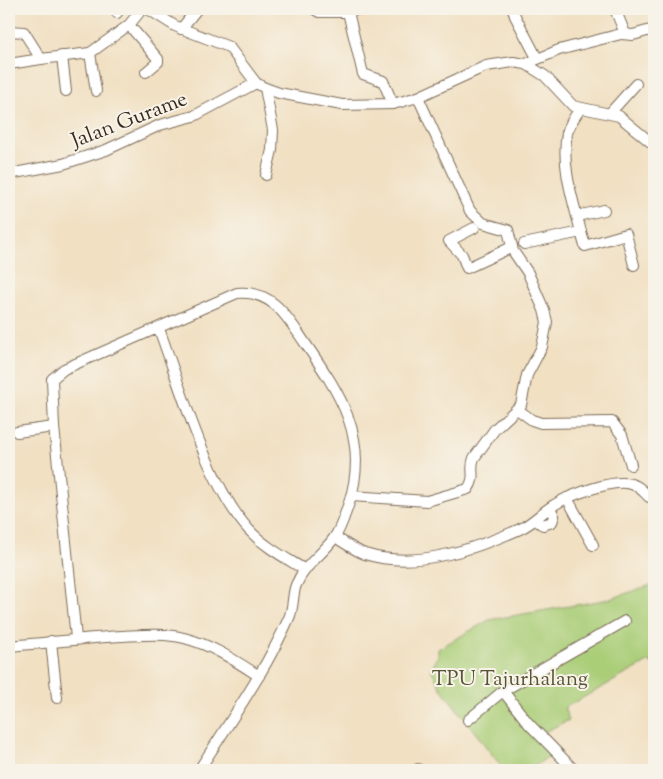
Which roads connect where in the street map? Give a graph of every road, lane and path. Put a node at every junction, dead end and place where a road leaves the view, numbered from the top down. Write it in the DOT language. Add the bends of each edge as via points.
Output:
graph roads {
  1 [pos="142,9"];
  2 [pos="148,9"];
  3 [pos="197,9"];
  4 [pos="314,9"];
  5 [pos="359,9"];
  6 [pos="513,9"];
  7 [pos="615,9"];
  8 [pos="347,10"];
  9 [pos="129,25"];
  10 [pos="180,29"];
  11 [pos="654,29"];
  12 [pos="9,32"];
  13 [pos="621,34"];
  14 [pos="90,53"];
  15 [pos="62,56"];
  16 [pos="537,58"];
  17 [pos="41,59"];
  18 [pos="9,64"];
  19 [pos="526,64"];
  20 [pos="146,72"];
  21 [pos="636,84"];
  22 [pos="260,85"];
  23 [pos="66,91"];
  24 [pos="96,91"];
  25 [pos="418,97"];
  26 [pos="393,104"];
  27 [pos="580,109"];
  28 [pos="610,113"];
  29 [pos="654,145"];
  30 [pos="9,174"];
  31 [pos="266,175"];
  32 [pos="604,210"];
  33 [pos="577,216"];
  34 [pos="474,228"];
  35 [pos="581,232"];
  36 [pos="524,244"];
  37 [pos="512,247"];
  38 [pos="634,265"];
  39 [pos="159,329"];
  40 [pos="517,409"];
  41 [pos="54,427"];
  42 [pos="17,432"];
  43 [pos="631,465"];
  44 [pos="351,496"];
  45 [pos="649,497"];
  46 [pos="567,498"];
  47 [pos="335,538"];
  48 [pos="593,545"];
  49 [pos="305,570"];
  50 [pos="625,621"];
  51 [pos="76,638"];
  52 [pos="52,641"];
  53 [pos="9,646"];
  54 [pos="259,676"];
  55 [pos="503,691"];
  56 [pos="57,698"];
  57 [pos="468,720"];
  58 [pos="199,770"];
  59 [pos="574,770"];
  1 -- 9 [label="street"];
  2 -- 10 [label="street"];
  3 -- 10 [label="street"];
  4 -- 8 [label="street" via="319,12"];
  5 -- 8 [label="street"];
  6 -- 16 [label="street"];
  7 -- 13 [label="street" via="624,26"];
  8 -- 26 [label="street" via="362,74 383,81"];
  9 -- 14 [label="street"];
  9 -- 20 [label="street" via="158,59"];
  10 -- 22 [label="street" via="229,47"];
  11 -- 13 [label="street" via="633,35"];
  12 -- 17 [label="street" via="24,32"];
  13 -- 16 [label="street"];
  14 -- 15 [label="street"];
  14 -- 24 [label="street"];
  15 -- 17 [label="street"];
  15 -- 23 [label="street"];
  16 -- 19 [label="street"];
  17 -- 18 [label="street"];
  19 -- 25 [label="street" via="513,62 486,66"];
  19 -- 27 [label="street" via="545,76 566,102"];
  21 -- 28 [label="street"];
  22 -- 26 [label="street" via="320,102"];
  22 -- 30 [label="street, Jalan Gurame" via="194,116 160,125 93,155"];
  22 -- 31 [label="street" via="273,130"];
  25 -- 26 [label="street"];
  25 -- 37 [label="street" via="467,208 483,223 508,230"];
  27 -- 28 [label="street"];
  27 -- 33 [label="street" via="567,132 568,181"];
  28 -- 29 [label="street" via="626,120"];
  32 -- 33 [label="street"];
  33 -- 35 [label="street"];
  34 -- 37 [label="street" via="449,240 462,255 467,268"];
  35 -- 36 [label="street"];
  35 -- 38 [label="street" via="585,246 626,234"];
  37 -- 40 [label="street" via="528,273 547,322 542,347 527,375"];
  39 -- 41 [label="street" via="56,373 52,379"];
  39 -- 44 [label="street" via="238,293 258,294 278,305 323,370 346,411 358,459"];
  39 -- 49 [label="street" via="204,452 240,518 262,542"];
  40 -- 43 [label="street" via="541,423 612,422 622,435"];
  40 -- 44 [label="street" via="495,429 474,458 474,477 468,489 427,501"];
  41 -- 42 [label="street"];
  41 -- 51 [label="street"];
  44 -- 47 [label="street"];
  45 -- 46 [label="street" via="634,484 621,483"];
  46 -- 47 [label="street" via="522,528 461,550 417,559 375,556"];
  46 -- 48 [label="street"];
  47 -- 49 [label="street"];
  49 -- 54 [label="street" via="296,586 290,616"];
  50 -- 55 [label="street"];
  51 -- 52 [label="street"];
  51 -- 54 [label="street" via="156,634 184,638 216,650"];
  52 -- 53 [label="street"];
  52 -- 56 [label="street"];
  54 -- 58 [label="street"];
  55 -- 57 [label="street"];
  55 -- 59 [label="street"];
}
